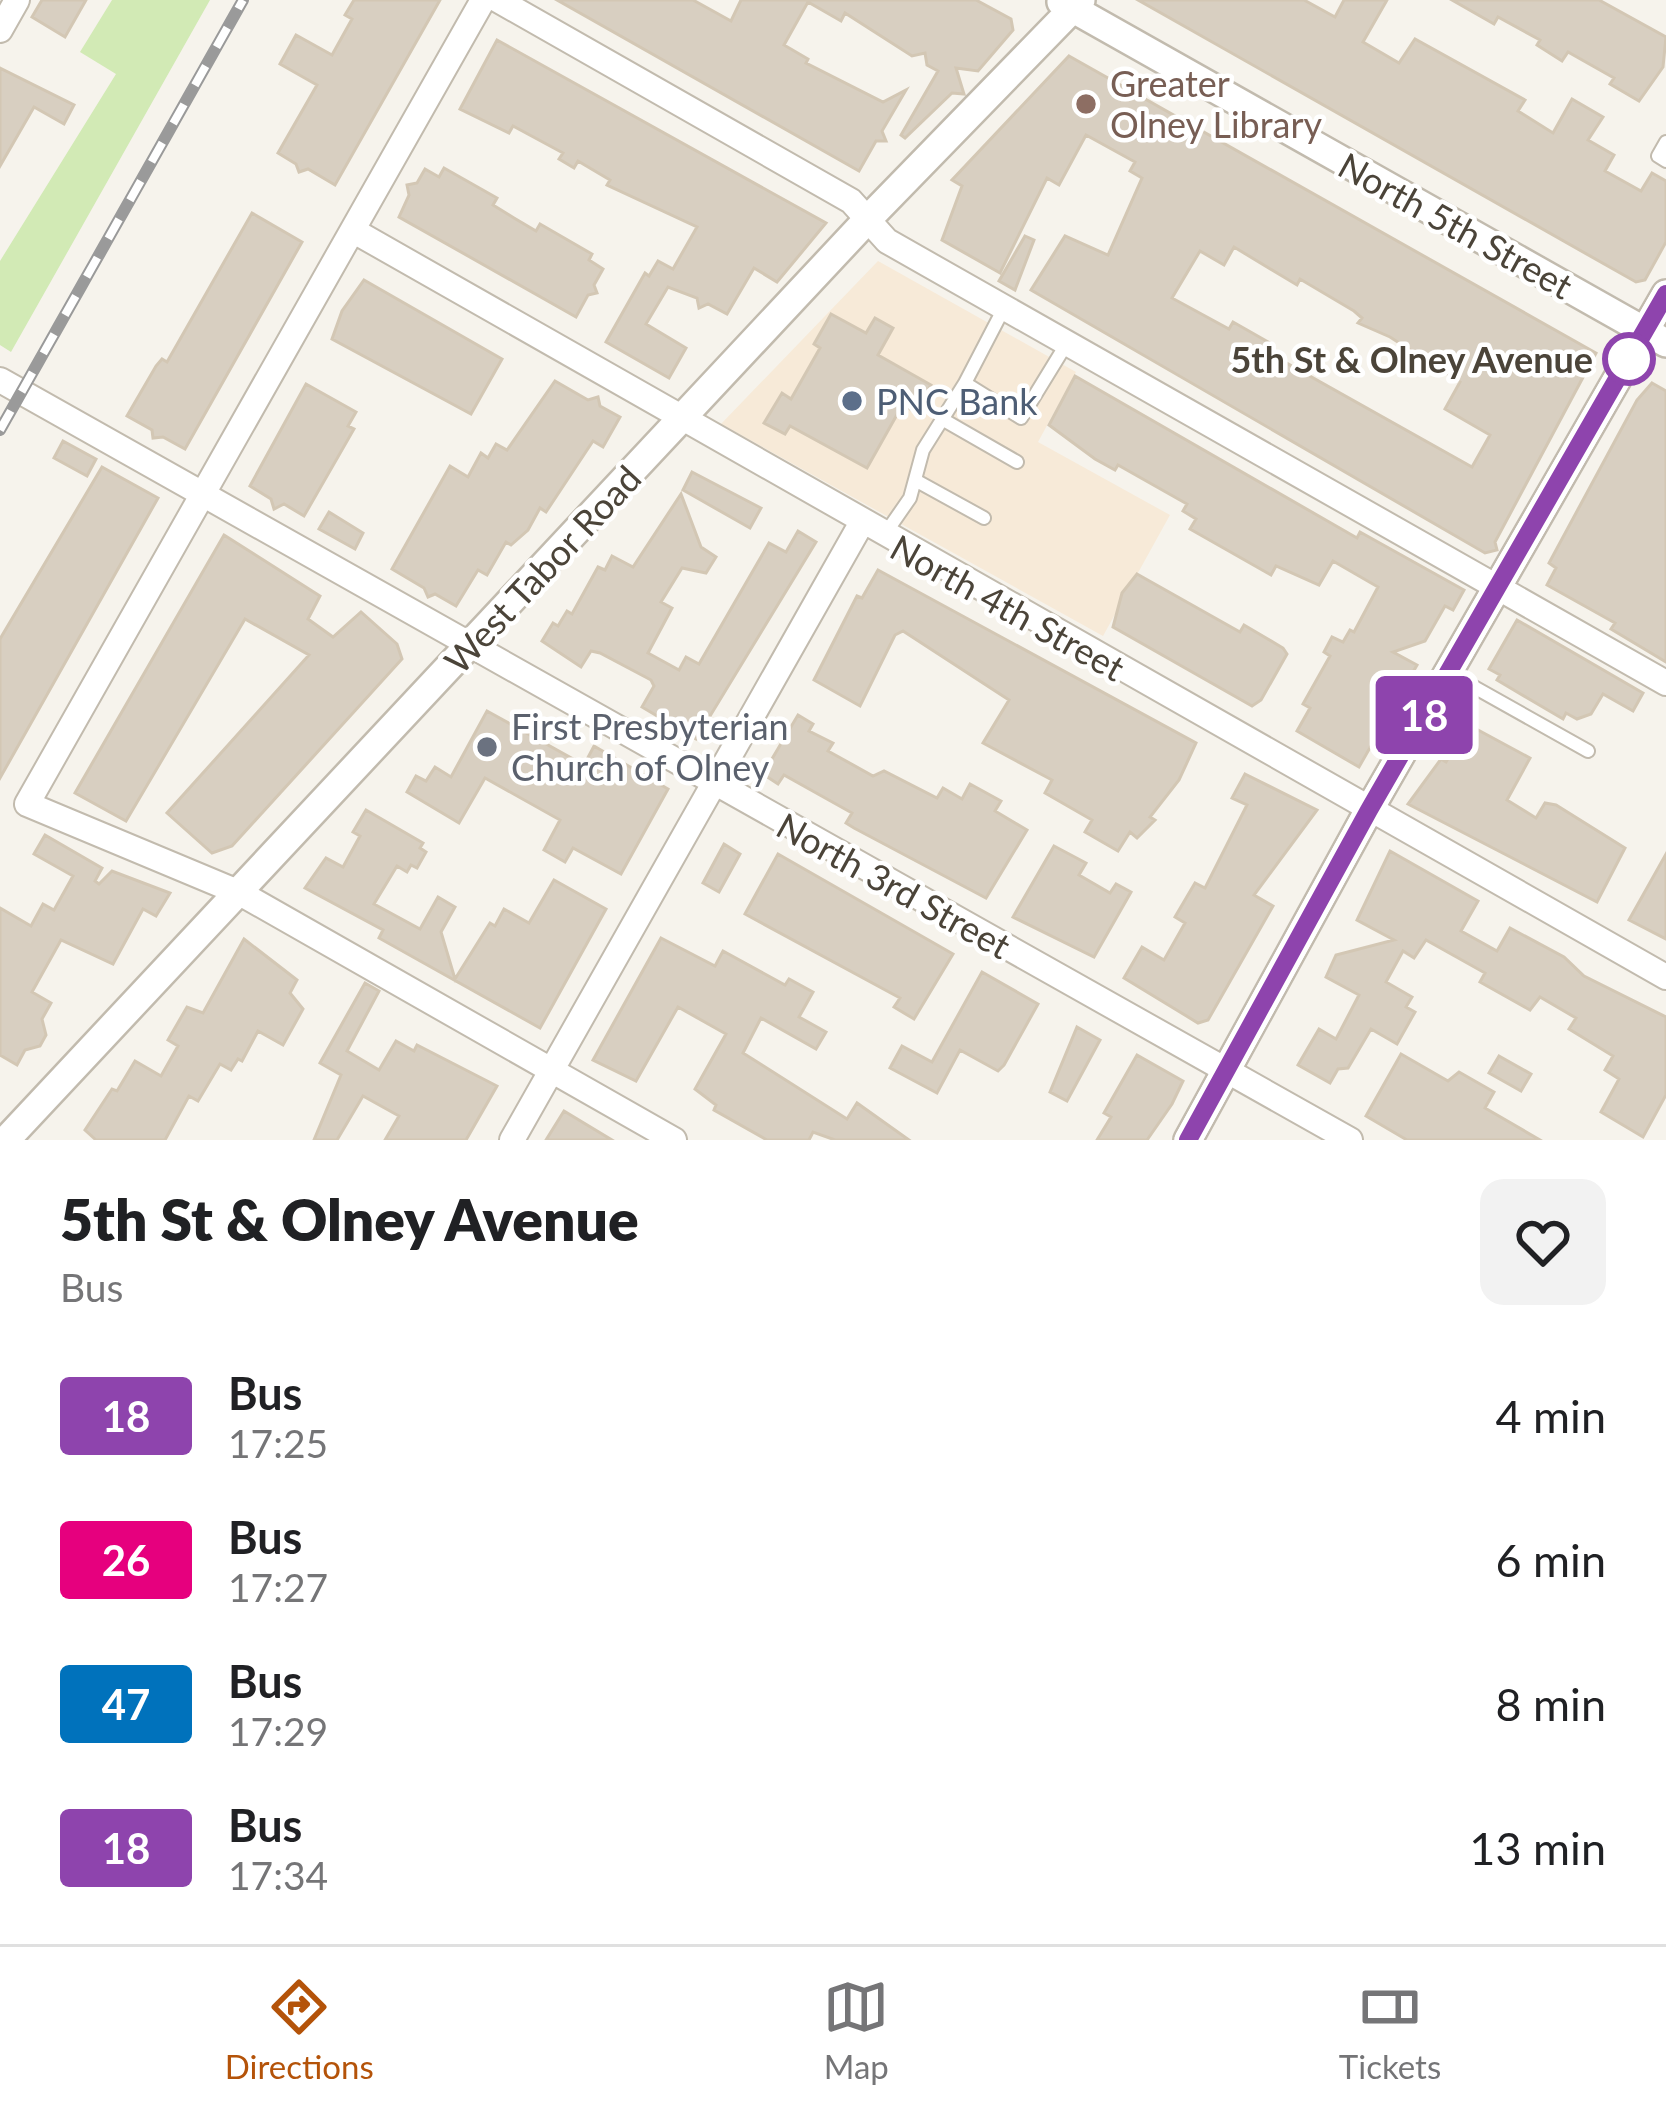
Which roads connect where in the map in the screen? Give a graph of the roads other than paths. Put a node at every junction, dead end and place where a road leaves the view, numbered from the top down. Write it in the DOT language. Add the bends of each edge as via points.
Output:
graph roads {
  1 [pos="17,0"];
  2 [pos="484,0"];
  3 [pos="498,0"];
  4 [pos="1070,3"];
  5 [pos="0,30"];
  6 [pos="1666,142"];
  7 [pos="1666,161"];
  8 [pos="868,219"];
  9 [pos="353,231"];
  10 [pos="1666,294"];
  11 [pos="1004,308"];
  12 [pos="1655,337"];
  13 [pos="1066,343"];
  14 [pos="0,380"];
  15 [pos="965,383"];
  16 [pos="683,418"];
  17 [pos="942,419"];
  18 [pos="1017,461"];
  19 [pos="915,480"];
  20 [pos="203,494"];
  21 [pos="984,518"];
  22 [pos="861,524"];
  23 [pos="884,537"];
  24 [pos="1497,587"];
  25 [pos="468,646"];
  26 [pos="1448,673"];
  27 [pos="1666,683"];
  28 [pos="1588,751"];
  29 [pos="711,784"];
  30 [pos="1369,810"];
  31 [pos="240,893"];
  32 [pos="1666,977"];
  33 [pos="551,1070"];
  34 [pos="1228,1071"];
  35 [pos="6,1140"];
  36 [pos="512,1140"];
  37 [pos="674,1140"];
  38 [pos="1188,1140"];
  39 [pos="1350,1140"];
  1 -- 5 [label="street"];
  2 -- 9 [label="street"];
  3 -- 8 [label="street" via="851,201"];
  4 -- 8 [label="street, West Tabor Road"];
  4 -- 12 [label="street, North 5th Street"];
  6 -- 7 [label="lane" via="1658,156"];
  8 -- 11 [label="street" via="887,241"];
  8 -- 16 [label="street, West Tabor Road"];
  9 -- 16 [label="street, North 4th Street"];
  9 -- 20 [label="street"];
  10 -- 12 [label="street"];
  11 -- 13 [label="street"];
  11 -- 15 [label="lane"];
  12 -- 24 [label="street"];
  13 -- 15 [label="lane" via="1021,418"];
  13 -- 24 [label="street"];
  14 -- 20 [label="street, North 3rd Street"];
  15 -- 17 [label="lane"];
  16 -- 22 [label="street, North 4th Street"];
  16 -- 25 [label="street, West Tabor Road"];
  17 -- 18 [label="lane"];
  17 -- 19 [label="lane"];
  19 -- 21 [label="lane"];
  19 -- 23 [label="lane"];
  20 -- 25 [label="street, North 3rd Street"];
  20 -- 31 [label="street" via="29,800"];
  22 -- 23 [label="street, North 4th Street"];
  22 -- 29 [label="street"];
  23 -- 30 [label="street, North 4th Street"];
  24 -- 26 [label="street"];
  24 -- 27 [label="street"];
  25 -- 29 [label="street, North 3rd Street"];
  25 -- 31 [label="street, West Tabor Road"];
  26 -- 28 [label="lane"];
  26 -- 30 [label="street"];
  29 -- 33 [label="street"];
  29 -- 34 [label="street, North 3rd Street"];
  30 -- 32 [label="street, North 4th Street"];
  30 -- 34 [label="street"];
  31 -- 33 [label="street"];
  31 -- 35 [label="street, West Tabor Road"];
  33 -- 36 [label="street"];
  33 -- 37 [label="street"];
  34 -- 38 [label="street"];
  34 -- 39 [label="street, North 3rd Street"];
}
